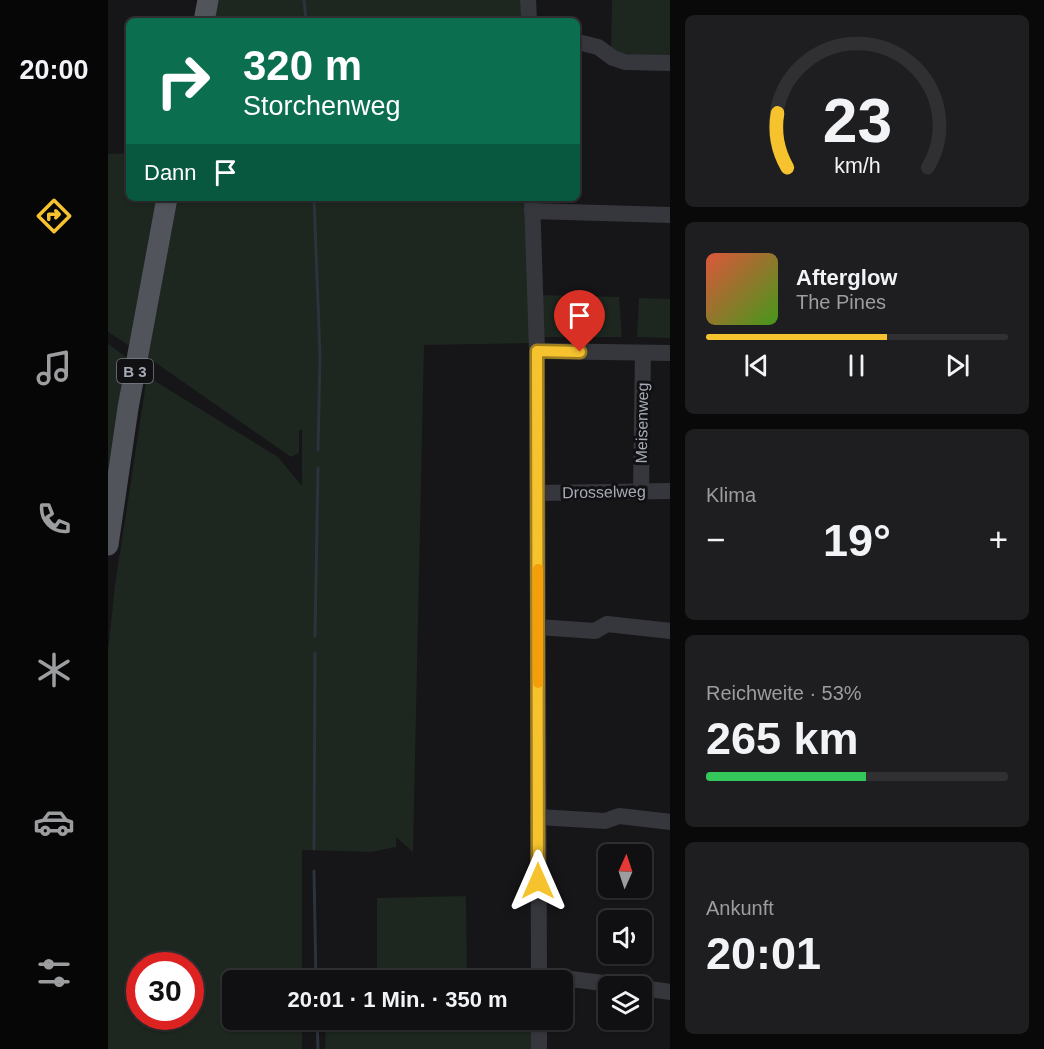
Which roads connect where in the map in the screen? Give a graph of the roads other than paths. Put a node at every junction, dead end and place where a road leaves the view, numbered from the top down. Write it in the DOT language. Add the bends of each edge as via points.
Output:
graph roads {
  1 [pos="208,0"];
  2 [pos="528,0"];
  3 [pos="205,18"];
  4 [pos="529,18"];
  5 [pos="580,42"];
  6 [pos="670,63"];
  7 [pos="166,201"];
  8 [pos="532,204"];
  9 [pos="670,215"];
  10 [pos="537,351"];
  11 [pos="643,353"];
  12 [pos="670,353"];
  13 [pos="670,491"];
  14 [pos="641,492"];
  15 [pos="538,493"];
  16 [pos="108,545"];
  17 [pos="538,627"];
  18 [pos="670,631"];
  19 [pos="538,817"];
  20 [pos="670,822"];
  21 [pos="539,970"];
  22 [pos="573,981"];
  23 [pos="598,984"];
  24 [pos="652,989"];
  25 [pos="670,992"];
  26 [pos="539,1030"];
  27 [pos="539,1049"];
  1 -- 3 [label="main road"];
  2 -- 4 [label="street"];
  5 -- 6 [label="street" via="626,62"];
  7 -- 16 [label="main road, B 3" via="128,408"];
  8 -- 9 [label="street"];
  8 -- 10 [label="street"];
  10 -- 11 [label="street"];
  10 -- 15 [label="street"];
  11 -- 12 [label="street"];
  11 -- 14 [label="street, Meisenweg"];
  13 -- 14 [label="street, Drosselweg"];
  14 -- 15 [label="street, Drosselweg"];
  15 -- 17 [label="street"];
  17 -- 18 [label="street" via="595,631 608,624"];
  17 -- 19 [label="street"];
  19 -- 20 [label="street" via="605,821 619,816"];
  19 -- 21 [label="street"];
  22 -- 23 [label="street"];
  24 -- 25 [label="street"];
  26 -- 27 [label="street"];
}
